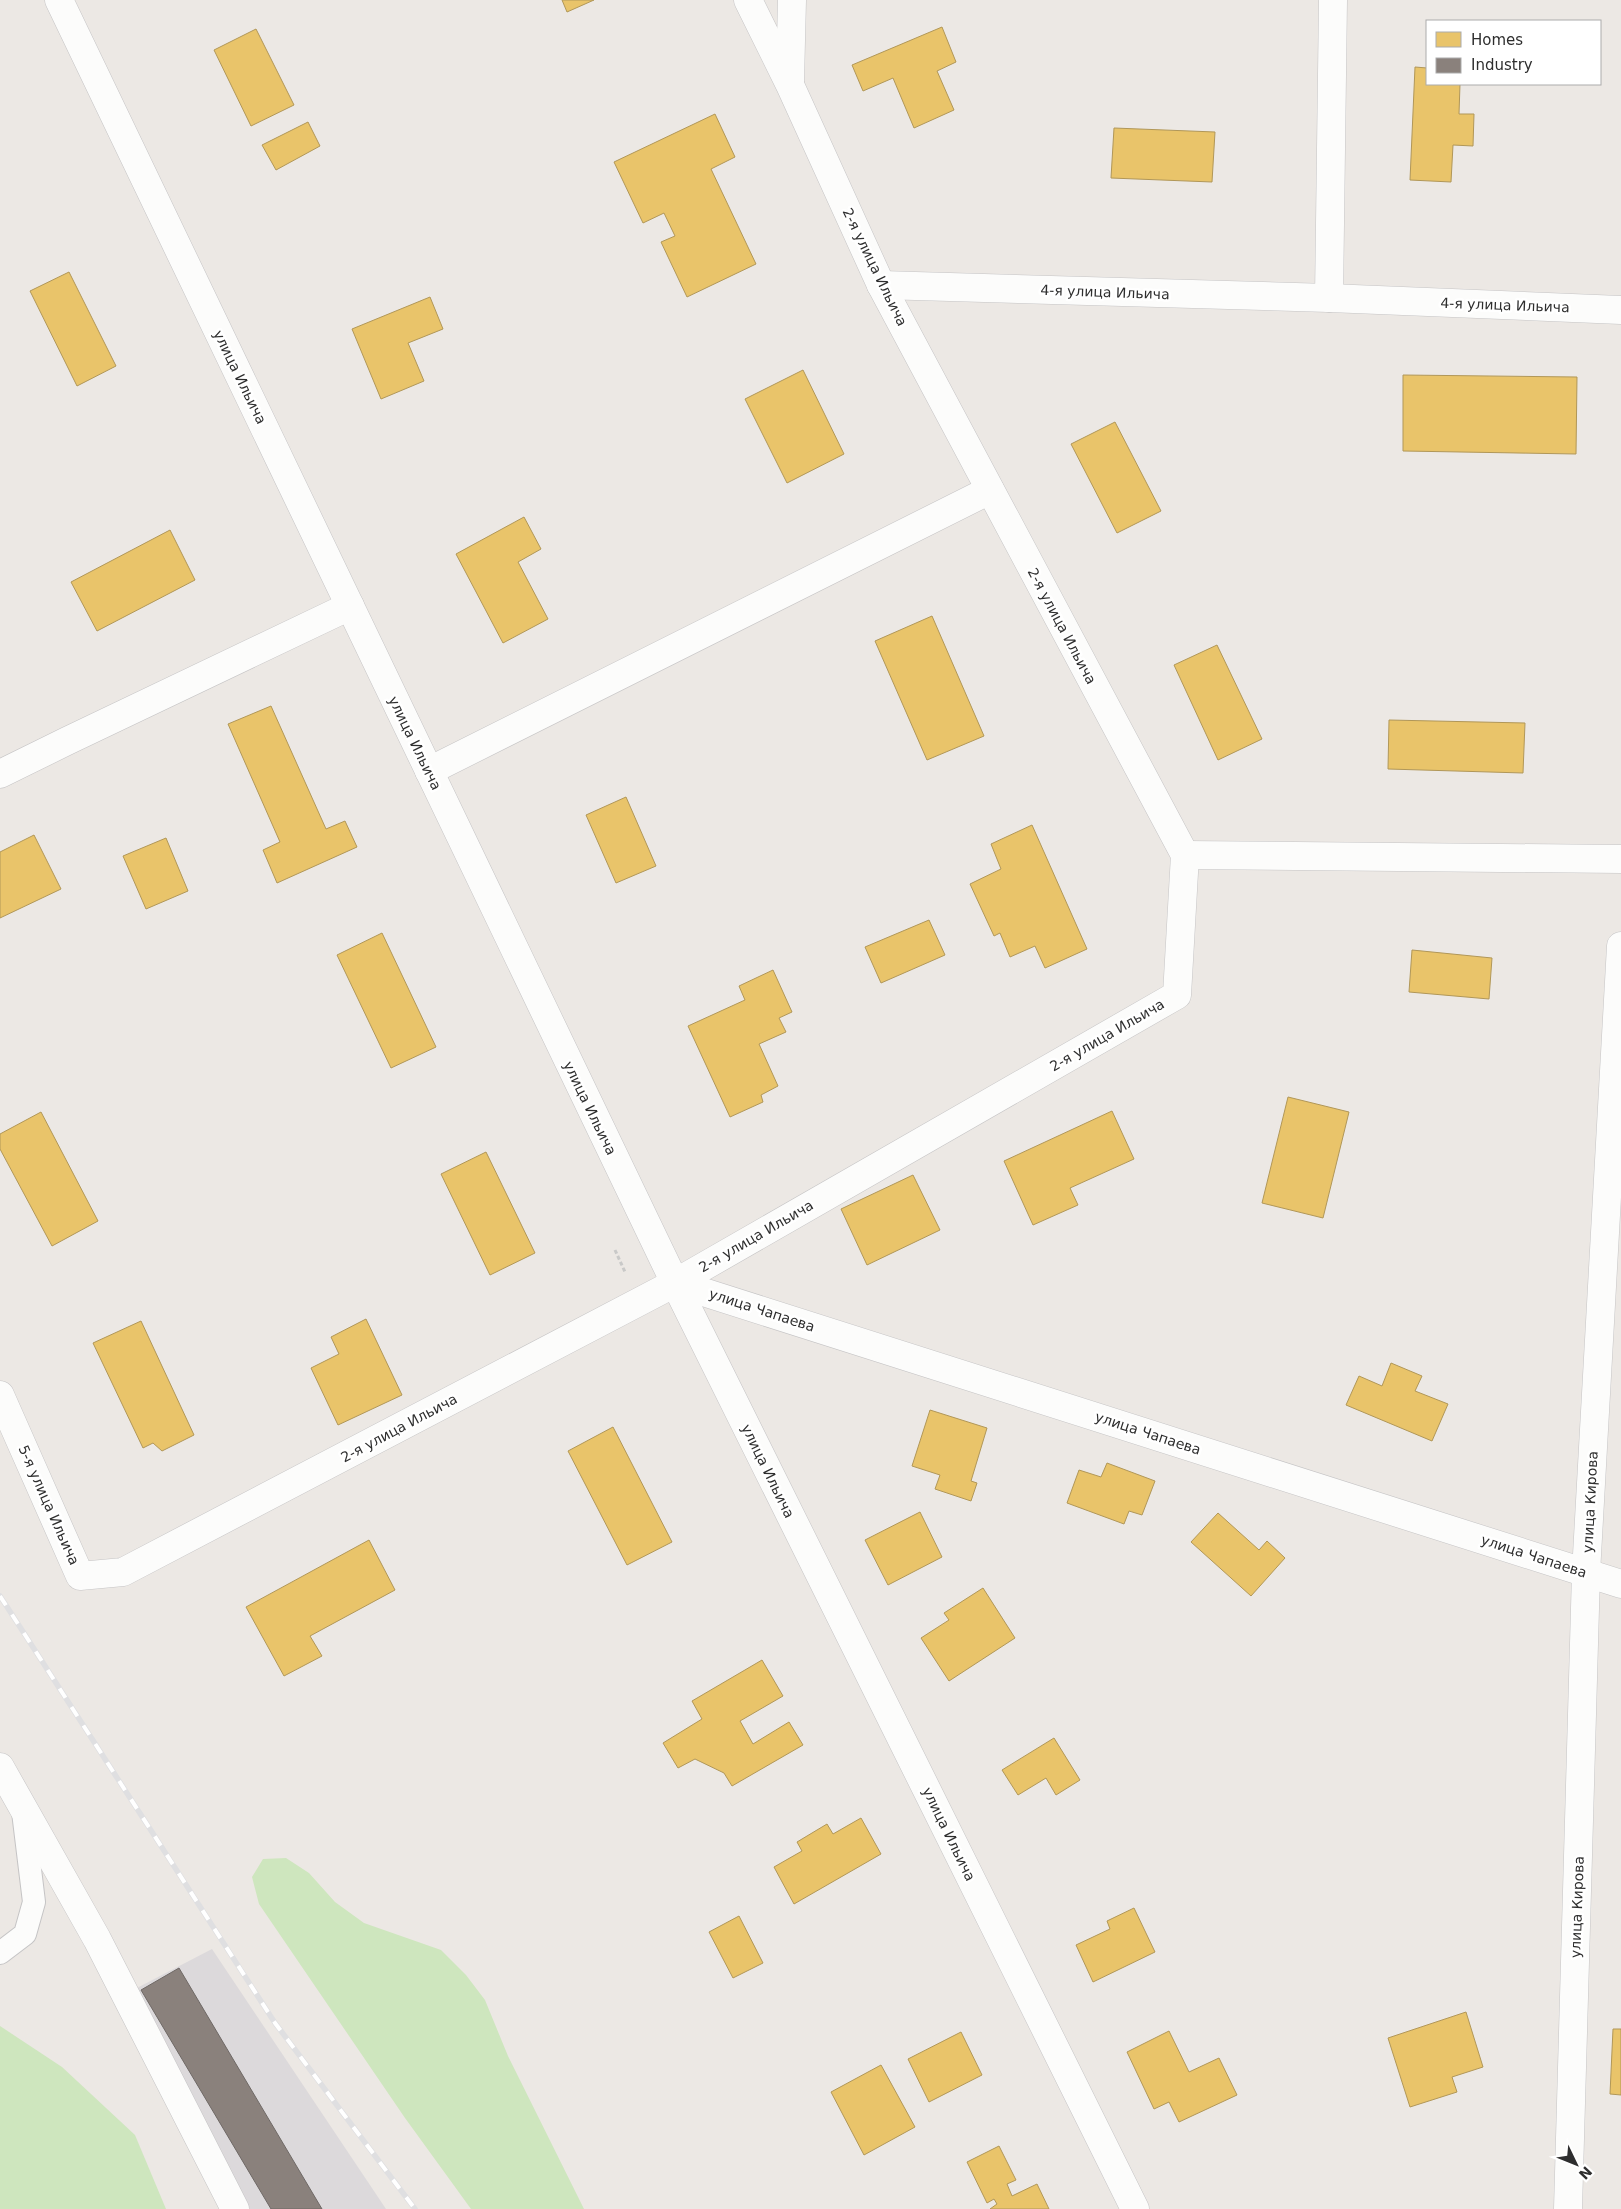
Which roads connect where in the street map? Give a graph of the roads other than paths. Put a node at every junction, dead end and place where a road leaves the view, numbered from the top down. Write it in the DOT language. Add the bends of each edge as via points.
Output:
graph roads {
  1 [pos="59,0"];
  2 [pos="748,0"];
  3 [pos="792,0"];
  4 [pos="1333,0"];
  5 [pos="790,86"];
  6 [pos="881,285"];
  7 [pos="1329,298"];
  8 [pos="1621,310"];
  9 [pos="990,490"];
  10 [pos="350,606"];
  11 [pos="429,771"];
  12 [pos="0,774"];
  13 [pos="1185,855"];
  14 [pos="1621,859"];
  15 [pos="1621,946"];
  16 [pos="675,1283"];
  17 [pos="0,1395"];
  18 [pos="123,1572"];
  19 [pos="1586,1573"];
  20 [pos="1621,1584"];
  21 [pos="0,1767"];
  22 [pos="22,1806"];
  23 [pos="0,1953"];
  24 [pos="235,2209"];
  25 [pos="1135,2209"];
  26 [pos="1568,2209"];
  1 -- 10 [label="street, улица Ильича"];
  2 -- 5 [label="street, 2-я улица Ильича"];
  3 -- 5 [label="street"];
  4 -- 7 [label="street"];
  5 -- 6 [label="street, 2-я улица Ильича"];
  6 -- 7 [label="street, 4-я улица Ильича"];
  6 -- 9 [label="street, 2-я улица Ильича"];
  7 -- 8 [label="street, 4-я улица Ильича"];
  9 -- 11 [label="street"];
  9 -- 13 [label="street, 2-я улица Ильича"];
  10 -- 11 [label="street, улица Ильича"];
  10 -- 12 [label="street"];
  11 -- 16 [label="street, улица Ильича"];
  13 -- 14 [label="street"];
  13 -- 16 [label="street, 2-я улица Ильича" via="1176,995"];
  15 -- 19 [label="street, улица Кирова"];
  16 -- 18 [label="street, 2-я улица Ильича"];
  16 -- 19 [label="street, улица Чапаева"];
  16 -- 25 [label="street, улица Ильича"];
  17 -- 18 [label="street, 5-я улица Ильича" via="80,1576"];
  19 -- 20 [label="street, улица Чапаева"];
  19 -- 26 [label="street, улица Кирова"];
  21 -- 22 [label="street"];
  22 -- 23 [label="lane" via="34,1902 25,1934"];
  22 -- 24 [label="street" via="97,1939"];
}
